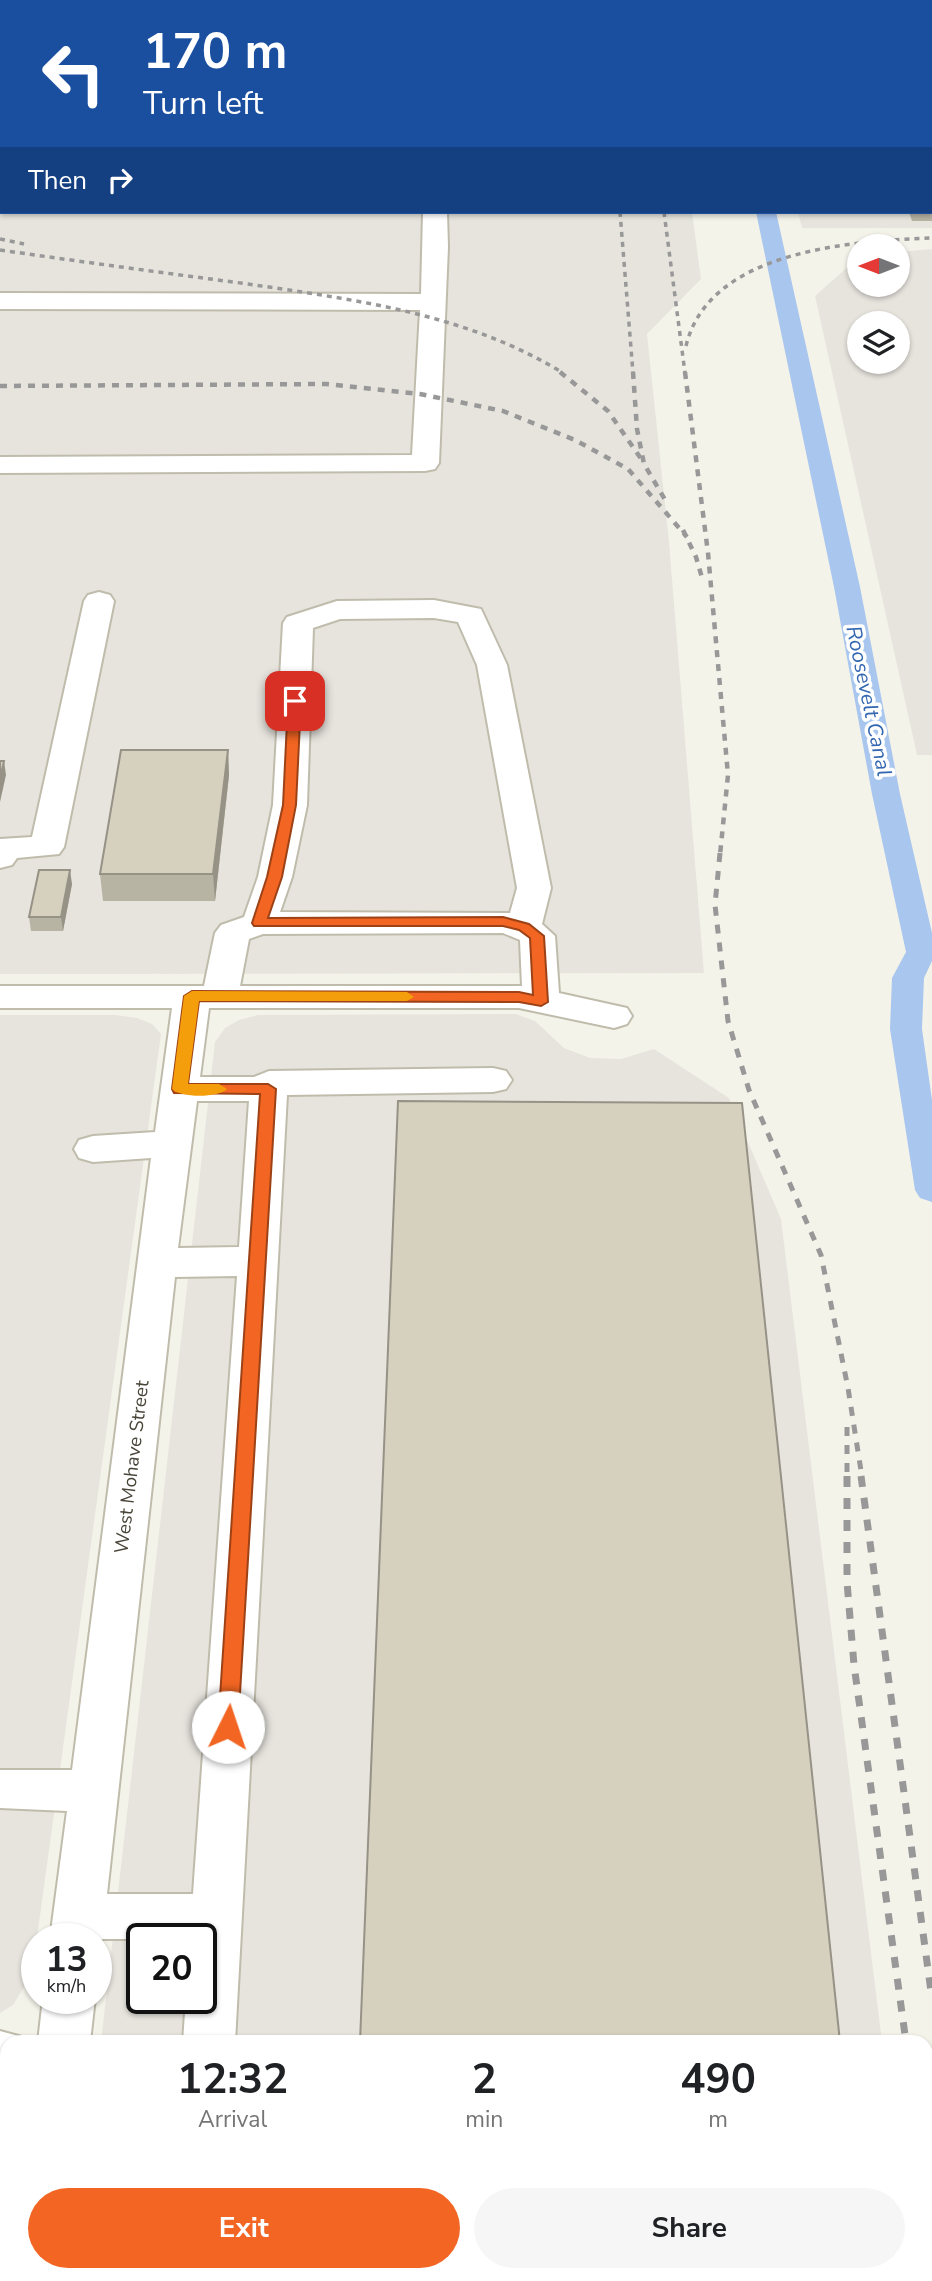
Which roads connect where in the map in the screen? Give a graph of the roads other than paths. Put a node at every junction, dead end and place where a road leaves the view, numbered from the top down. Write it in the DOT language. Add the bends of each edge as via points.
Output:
graph roads {
  1 [pos="435,214"];
  2 [pos="0,301"];
  3 [pos="433,302"];
  4 [pos="0,465"];
  5 [pos="99,601"];
  6 [pos="0,858"];
  7 [pos="259,923"];
  8 [pos="524,927"];
  9 [pos="0,996"];
  10 [pos="206,996"];
  11 [pos="541,1002"];
  12 [pos="614,1016"];
  13 [pos="492,1080"];
  14 [pos="180,1089"];
  15 [pos="268,1089"];
  16 [pos="172,1144"];
  17 [pos="93,1149"];
  18 [pos="258,1261"];
  19 [pos="156,1263"];
  20 [pos="5,1789"];
  21 [pos="94,1791"];
  22 [pos="216,1917"];
  23 [pos="78,1923"];
  24 [pos="112,1925"];
  25 [pos="67,2014"];
  26 [pos="65,2035"];
  27 [pos="209,2035"];
  1 -- 3 [label="street"];
  2 -- 3 [label="street"];
  3 -- 4 [label="street" via="425,463"];
  5 -- 6 [label="street" via="47,847 4,848"];
  7 -- 8 [label="street" via="503,922"];
  7 -- 8 [label="street" via="275,877 290,805 298,623 337,610 434,610 470,615 492,665 534,888"];
  7 -- 10 [label="street, West Mohave Street" via="233,933"];
  8 -- 11 [label="street" via="537,936"];
  9 -- 10 [label="street"];
  10 -- 11 [label="street" via="519,997"];
  10 -- 14 [label="street, West Mohave Street"];
  11 -- 12 [label="street"];
  13 -- 15 [label="street" via="269,1083"];
  14 -- 15 [label="street"];
  14 -- 16 [label="street, West Mohave Street"];
  15 -- 18 [label="street"];
  16 -- 17 [label="street"];
  16 -- 19 [label="street, West Mohave Street"];
  18 -- 19 [label="street"];
  18 -- 22 [label="street"];
  19 -- 21 [label="street, West Mohave Street"];
  20 -- 21 [label="street"];
  21 -- 23 [label="street, West Mohave Street"];
  22 -- 24 [label="street"];
  22 -- 27 [label="street"];
  25 -- 26 [label="street"];
}
